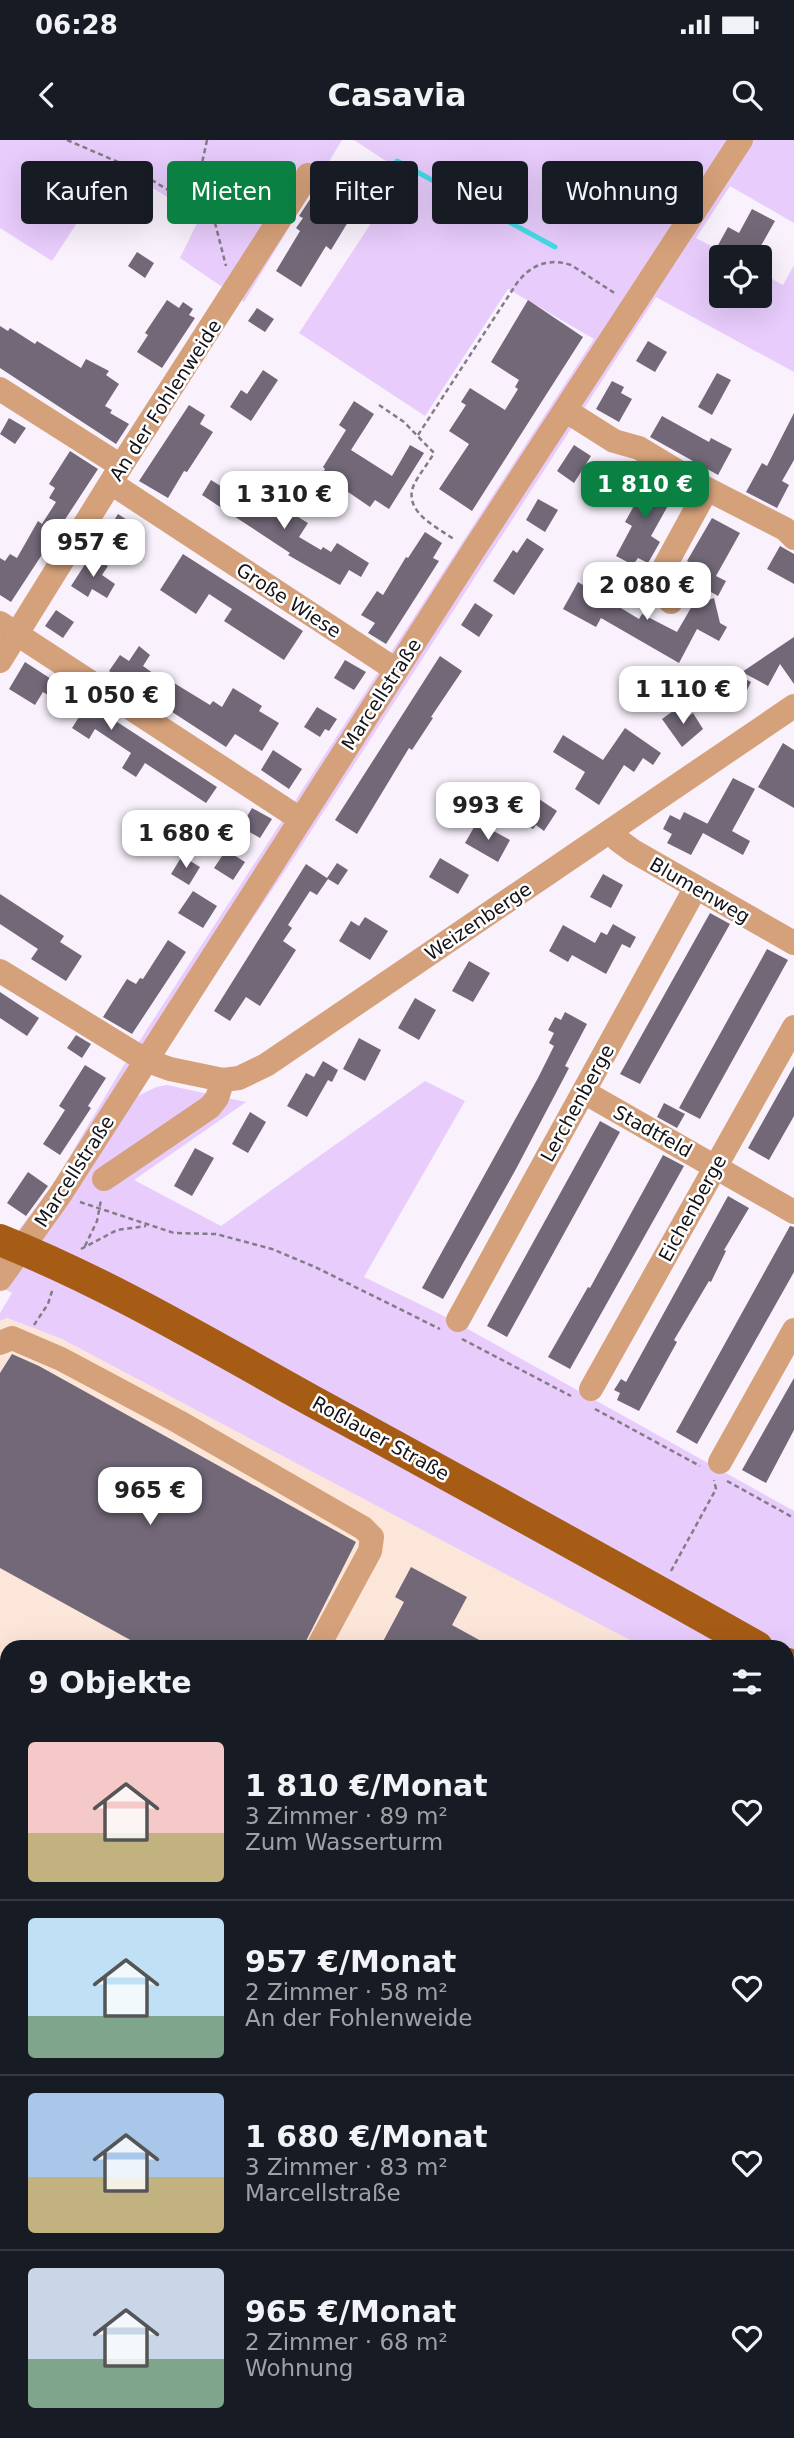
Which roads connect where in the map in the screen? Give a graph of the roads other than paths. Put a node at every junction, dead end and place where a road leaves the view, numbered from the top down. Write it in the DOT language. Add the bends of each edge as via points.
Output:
graph roads {
  1 [pos="741,140"];
  2 [pos="308,175"];
  3 [pos="0,389"];
  4 [pos="565,410"];
  5 [pos="116,475"];
  6 [pos="707,489"];
  7 [pos="794,538"];
  8 [pos="671,602"];
  9 [pos="9,629"];
  10 [pos="0,661"];
  11 [pos="396,670"];
  12 [pos="794,706"];
  13 [pos="300,819"];
  14 [pos="612,831"];
  15 [pos="696,887"];
  16 [pos="794,943"];
  17 [pos="0,971"];
  18 [pos="794,1027"];
  19 [pos="145,1060"];
  20 [pos="223,1080"];
  21 [pos="584,1092"];
  22 [pos="715,1166"];
  23 [pos="104,1179"];
  24 [pos="794,1212"];
  25 [pos="11,1245"];
  26 [pos="0,1279"];
  27 [pos="451,1328"];
  28 [pos="794,1330"];
  29 [pos="0,1343"];
  30 [pos="586,1398"];
  31 [pos="714,1470"];
  32 [pos="322,1640"];
  33 [pos="745,1640"];
  1 -- 4 [label="street, Marcellstraße"];
  2 -- 5 [label="street, An der Fohlenweide"];
  3 -- 5 [label="street, Große Wiese"];
  4 -- 6 [label="street"];
  4 -- 11 [label="street, Marcellstraße"];
  5 -- 9 [label="street, An der Fohlenweide"];
  5 -- 11 [label="street, Große Wiese"];
  6 -- 7 [label="street"];
  6 -- 8 [label="street" via="654,586"];
  9 -- 10 [label="street, An der Fohlenweide"];
  9 -- 13 [label="street"];
  11 -- 13 [label="street, Marcellstraße"];
  12 -- 14 [label="street, Weizenberge"];
  13 -- 19 [label="street, Marcellstraße"];
  14 -- 15 [label="street, Blumenweg" via="624,845"];
  14 -- 20 [label="street, Weizenberge" via="266,1065 240,1078"];
  15 -- 16 [label="street, Blumenweg"];
  15 -- 21 [label="street, Lerchenberge"];
  17 -- 19 [label="street, Weizenberge"];
  18 -- 22 [label="street, Eichenberge"];
  19 -- 20 [label="street, Weizenberge"];
  19 -- 25 [label="street, Marcellstraße" via="60,1195"];
  20 -- 23 [label="street" via="210,1107"];
  21 -- 22 [label="street, Stadtfeld"];
  21 -- 27 [label="street, Lerchenberge"];
  22 -- 24 [label="street, Stadtfeld"];
  22 -- 30 [label="street, Eichenberge"];
  25 -- 26 [label="street, Marcellstraße"];
  25 -- 33 [label="main road, Roßlauer Straße" via="67,1269 214,1347"];
  28 -- 31 [label="street"];
  29 -- 32 [label="street" via="12,1338 61,1359 363,1528 372,1537 370,1550"];
}
